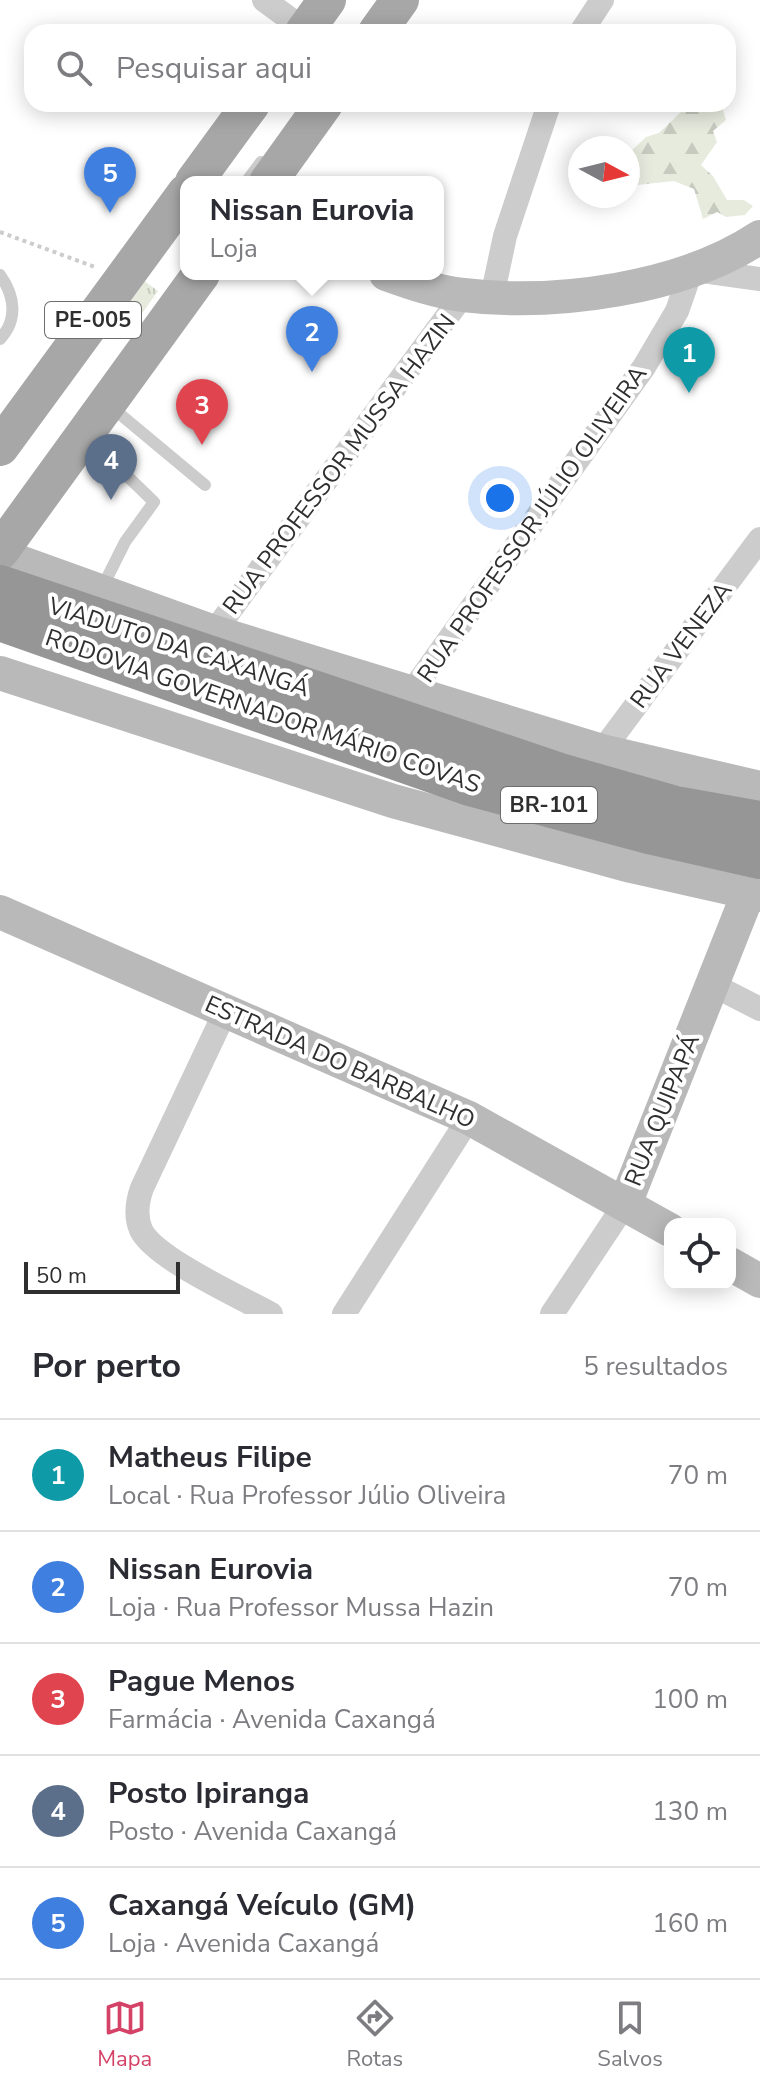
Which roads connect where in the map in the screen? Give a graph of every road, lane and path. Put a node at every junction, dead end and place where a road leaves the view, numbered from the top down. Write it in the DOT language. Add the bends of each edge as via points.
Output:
graph roads {
  1 [pos="264,0"];
  2 [pos="327,0"];
  3 [pos="344,0"];
  4 [pos="400,0"];
  5 [pos="602,0"];
  6 [pos="300,24"];
  7 [pos="314,24"];
  8 [pos="318,24"];
  9 [pos="383,24"];
  10 [pos="586,24"];
  11 [pos="245,112"];
  12 [pos="261,112"];
  13 [pos="317,112"];
  14 [pos="546,112"];
  15 [pos="268,167"];
  16 [pos="198,176"];
  17 [pos="214,176"];
  18 [pos="180,202"];
  19 [pos="180,222"];
  20 [pos="0,232"];
  21 [pos="760,237"];
  22 [pos="105,271"];
  23 [pos="693,271"];
  24 [pos="0,275"];
  25 [pos="760,279"];
  26 [pos="197,280"];
  27 [pos="411,280"];
  28 [pos="478,296"];
  29 [pos="0,339"];
  30 [pos="107,403"];
  31 [pos="78,442"];
  32 [pos="4,453"];
  33 [pos="205,485"];
  34 [pos="760,539"];
  35 [pos="0,553"];
  36 [pos="0,587"];
  37 [pos="92,587"];
  38 [pos="0,619"];
  39 [pos="214,632"];
  40 [pos="0,673"];
  41 [pos="42,684"];
  42 [pos="413,690"];
  43 [pos="350,722"];
  44 [pos="602,751"];
  45 [pos="760,788"];
  46 [pos="760,823"];
  47 [pos="756,882"];
  48 [pos="0,912"];
  49 [pos="713,985"];
  50 [pos="760,1009"];
  51 [pos="226,1010"];
  52 [pos="469,1118"];
  53 [pos="625,1204"];
  54 [pos="664,1227"];
  55 [pos="736,1267"];
  56 [pos="760,1281"];
  57 [pos="271,1314"];
  58 [pos="344,1314"];
  59 [pos="552,1314"];
  1 -- 6 [label="street"];
  2 -- 7 [label="main road"];
  3 -- 8 [label="lane"];
  4 -- 9 [label="main road"];
  5 -- 10 [label="street"];
  11 -- 16 [label="main road"];
  12 -- 17 [label="lane"];
  13 -- 15 [label="main road"];
  14 -- 28 [label="street, RUA PROFESSOR MUSSA HAZIN" via="505,236"];
  18 -- 32 [label="main road, PE-005"];
  19 -- 32 [label="lane"];
  20 -- 22 [label="path"];
  21 -- 23 [label="main road"];
  23 -- 25 [label="street"];
  23 -- 28 [label="main road" via="569,296"];
  23 -- 42 [label="street, RUA PROFESSOR JÚLIO OLIVEIRA" via="644,367"];
  24 -- 29 [label="lane" via="13,309"];
  26 -- 30 [label="main road, PE-005"];
  27 -- 28 [label="main road"];
  28 -- 39 [label="street, RUA PROFESSOR MUSSA HAZIN"];
  30 -- 31 [label="main road, PE-005"];
  30 -- 33 [label="lane"];
  31 -- 35 [label="main road, PE-005"];
  31 -- 37 [label="lane" via="122,471 154,502"];
  34 -- 44 [label="street, RUA VENEZA"];
  35 -- 37 [label="main road"];
  36 -- 43 [label="highway, VIADUTO DA CAXANGÁ / BR-101"];
  37 -- 39 [label="main road"];
  37 -- 41 [label="main road" via="61,584 42,593 23,618 19,649 27,669"];
  38 -- 43 [label="highway, RODOVIA GOVERNADOR MÁRIO COVAS / BR-101"];
  39 -- 42 [label="main road"];
  40 -- 41 [label="main road"];
  41 -- 47 [label="main road" via="393,801"];
  42 -- 44 [label="main road"];
  43 -- 46 [label="highway, RODOVIA GOVERNADOR MÁRIO COVAS / BR-101" via="661,804"];
  43 -- 47 [label="highway, RODOVIA GOVERNADOR MÁRIO COVAS / BR-101" via="470,784 649,832"];
  44 -- 45 [label="main road"];
  47 -- 49 [label="main road, RUA QUIPAPÁ"];
  48 -- 51 [label="main road, ESTRADA DO BARBALHO" via="184,1001"];
  49 -- 50 [label="street"];
  49 -- 53 [label="main road, RUA QUIPAPÁ"];
  51 -- 52 [label="main road, ESTRADA DO BARBALHO"];
  51 -- 57 [label="street" via="142,1188 137,1217 159,1252"];
  52 -- 53 [label="main road, ESTRADA DO BARBALHO"];
  52 -- 58 [label="street"];
  53 -- 54 [label="main road, ESTRADA DO BARBALHO"];
  53 -- 59 [label="street, RUA QUIPAPÁ"];
  55 -- 56 [label="main road"];
}
